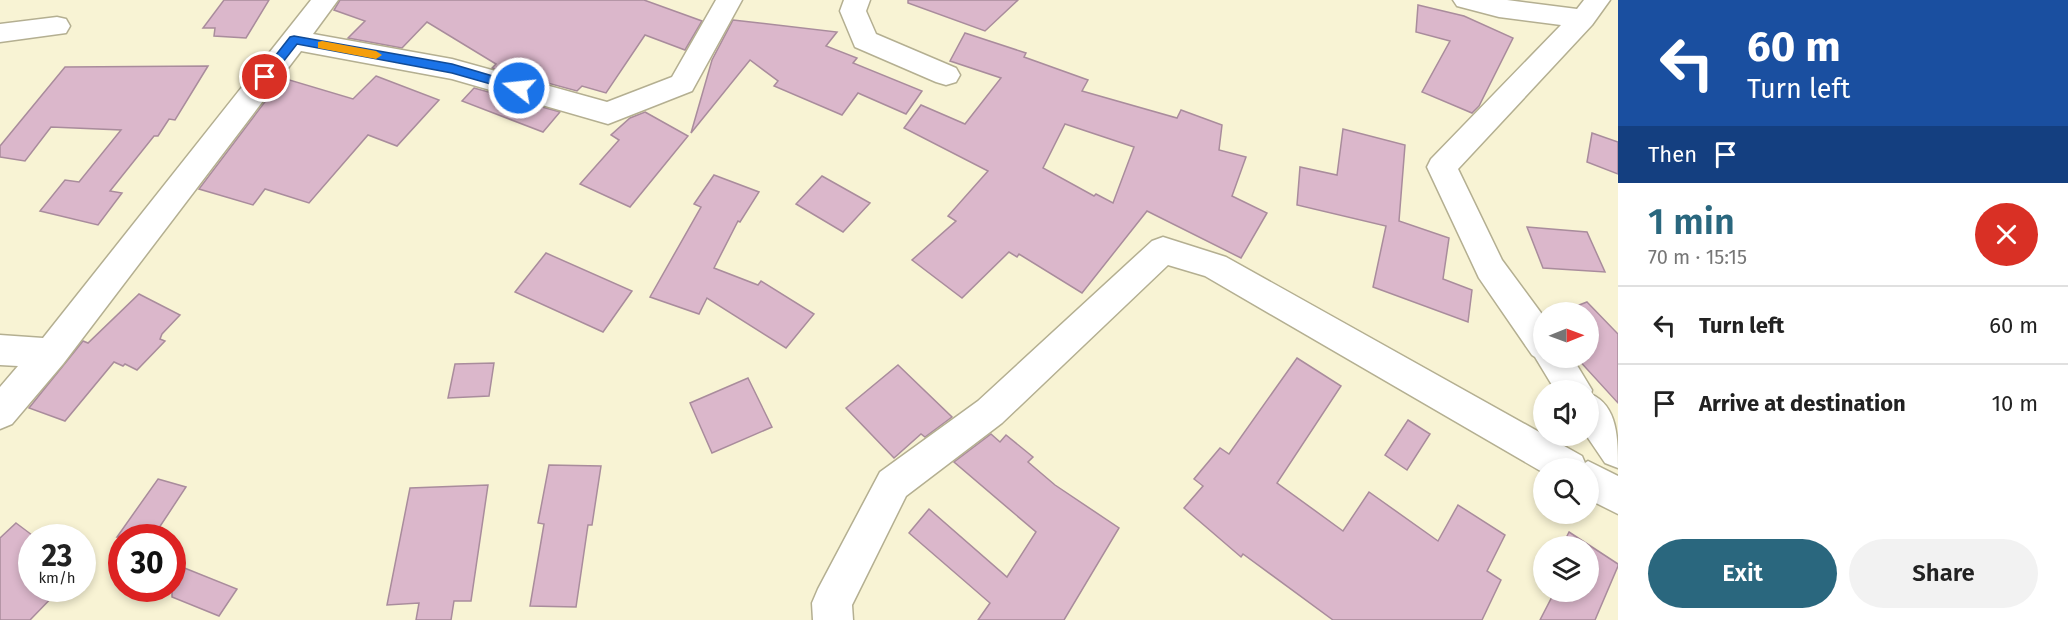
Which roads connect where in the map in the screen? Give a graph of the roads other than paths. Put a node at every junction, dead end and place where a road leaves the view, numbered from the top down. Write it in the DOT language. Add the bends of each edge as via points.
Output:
graph roads {
  1 [pos="325,0"];
  2 [pos="729,0"];
  3 [pos="857,0"];
  4 [pos="1466,0"];
  5 [pos="1598,9"];
  6 [pos="57,26"];
  7 [pos="0,33"];
  8 [pos="294,40"];
  9 [pos="946,75"];
  10 [pos="1533,329"];
  11 [pos="0,350"];
  12 [pos="51,353"];
  13 [pos="0,413"];
  14 [pos="1599,424"];
  15 [pos="1618,451"];
  16 [pos="1551,458"];
  17 [pos="1599,485"];
  18 [pos="1618,496"];
  19 [pos="833,620"];
  1 -- 8 [label="street"];
  2 -- 8 [label="street" via="682,84 608,113 452,69"];
  3 -- 9 [label="street" via="853,11 865,40"];
  4 -- 5 [label="street" via="1499,8"];
  5 -- 10 [label="street" via="1442,167 1490,268"];
  6 -- 7 [label="street"];
  8 -- 12 [label="street"];
  11 -- 12 [label="street"];
  12 -- 13 [label="street"];
  14 -- 15 [label="street"];
  16 -- 19 [label="street" via="1215,266 1163,250 990,412 893,484 831,603"];
  17 -- 18 [label="street"];
}
